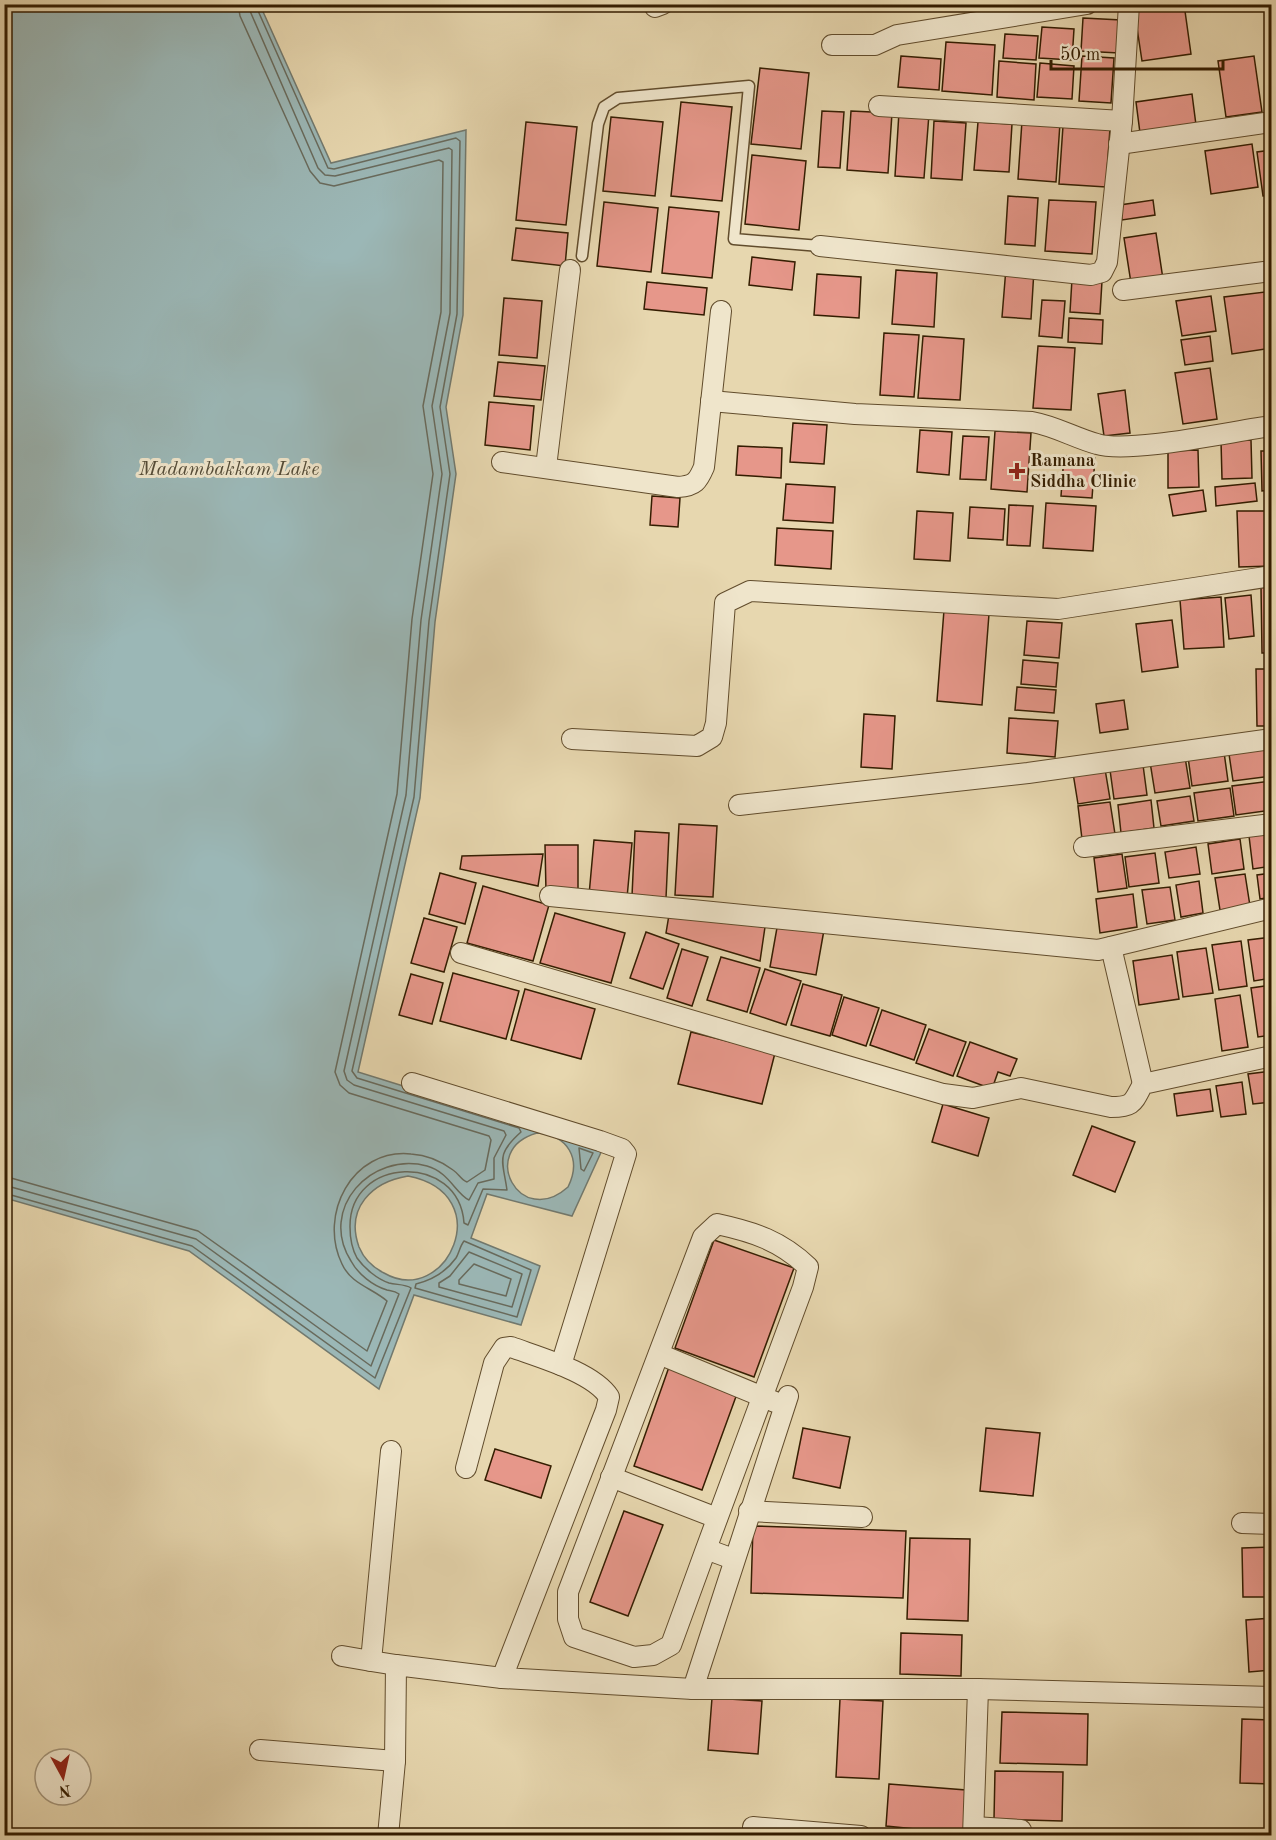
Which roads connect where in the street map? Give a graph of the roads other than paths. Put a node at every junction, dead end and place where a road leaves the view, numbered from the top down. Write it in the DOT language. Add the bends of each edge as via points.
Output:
graph roads {
  1 [pos="1087,4"];
  2 [pos="1129,4"];
  3 [pos="832,45"];
  4 [pos="879,106"];
  5 [pos="1122,121"];
  6 [pos="1272,122"];
  7 [pos="1119,144"];
  8 [pos="820,246"];
  9 [pos="576,263"];
  10 [pos="1272,271"];
  11 [pos="1123,290"];
  12 [pos="721,311"];
  13 [pos="711,401"];
  14 [pos="1272,426"];
  15 [pos="502,462"];
  16 [pos="546,467"];
  17 [pos="1272,576"];
  18 [pos="572,739"];
  19 [pos="1272,739"];
  20 [pos="739,806"];
  21 [pos="1272,824"];
  22 [pos="1084,847"];
  23 [pos="550,896"];
  24 [pos="1272,908"];
  25 [pos="1112,947"];
  26 [pos="461,953"];
  27 [pos="1272,1056"];
  28 [pos="412,1083"];
  29 [pos="1143,1084"];
  30 [pos="658,1354"];
  31 [pos="561,1365"];
  32 [pos="763,1397"];
  33 [pos="391,1451"];
  34 [pos="466,1468"];
  35 [pos="611,1478"];
  36 [pos="749,1511"];
  37 [pos="862,1516"];
  38 [pos="717,1518"];
  39 [pos="1242,1523"];
  40 [pos="1272,1524"];
  41 [pos="706,1549"];
  42 [pos="734,1559"];
  43 [pos="342,1656"];
  44 [pos="371,1661"];
  45 [pos="396,1665"];
  46 [pos="502,1678"];
  47 [pos="693,1689"];
  48 [pos="978,1689"];
  49 [pos="1272,1697"];
  50 [pos="260,1750"];
  51 [pos="395,1761"];
  52 [pos="753,1827"];
  53 [pos="1021,1830"];
  54 [pos="973,1831"];
  55 [pos="388,1836"];
  56 [pos="861,1836"];
  1 -- 3 [label="street" via="897,35 875,45"];
  2 -- 5 [label="street"];
  4 -- 5 [label="street"];
  5 -- 7 [label="street"];
  6 -- 7 [label="street"];
  7 -- 8 [label="street" via="1107,262 1102,272 1091,275"];
  8 -- 9 [label="lane" via="735,239 749,86 618,98 604,107"];
  9 -- 16 [label="street"];
  10 -- 11 [label="street"];
  12 -- 13 [label="street"];
  13 -- 14 [label="street" via="855,414 1032,422 1098,445 1136,446"];
  13 -- 16 [label="street" via="704,467 697,482 690,486"];
  15 -- 16 [label="street"];
  17 -- 18 [label="street" via="1058,609 750,591 725,603 712,737 697,746"];
  19 -- 20 [label="street"];
  21 -- 22 [label="street"];
  23 -- 25 [label="street" via="1098,950"];
  24 -- 25 [label="street"];
  25 -- 29 [label="street"];
  26 -- 29 [label="street" via="943,1094 973,1098 1021,1088 1126,1107 1133,1103"];
  27 -- 29 [label="street"];
  28 -- 31 [label="street" via="600,1141 626,1154"];
  30 -- 32 [label="street"];
  30 -- 32 [label="street" via="703,1237 717,1224 739,1228 789,1248 808,1267"];
  30 -- 35 [label="street"];
  31 -- 34 [label="street" via="504,1348 494,1363"];
  31 -- 46 [label="street" via="603,1387 609,1397"];
  32 -- 36 [label="street" via="787,1401"];
  32 -- 38 [label="street"];
  33 -- 44 [label="street"];
  35 -- 38 [label="street"];
  35 -- 41 [label="street" via="568,1593 568,1619 574,1637 634,1658 652,1655 671,1645"];
  36 -- 37 [label="street"];
  36 -- 42 [label="street"];
  38 -- 41 [label="street"];
  39 -- 40 [label="street"];
  41 -- 42 [label="street"];
  42 -- 47 [label="street"];
  43 -- 44 [label="street"];
  44 -- 45 [label="street"];
  45 -- 46 [label="street"];
  45 -- 51 [label="street"];
  46 -- 47 [label="street"];
  47 -- 48 [label="street"];
  48 -- 49 [label="street"];
  48 -- 54 [label="street"];
  50 -- 51 [label="street"];
  51 -- 55 [label="street"];
  52 -- 56 [label="street"];
  53 -- 54 [label="street"];
}
